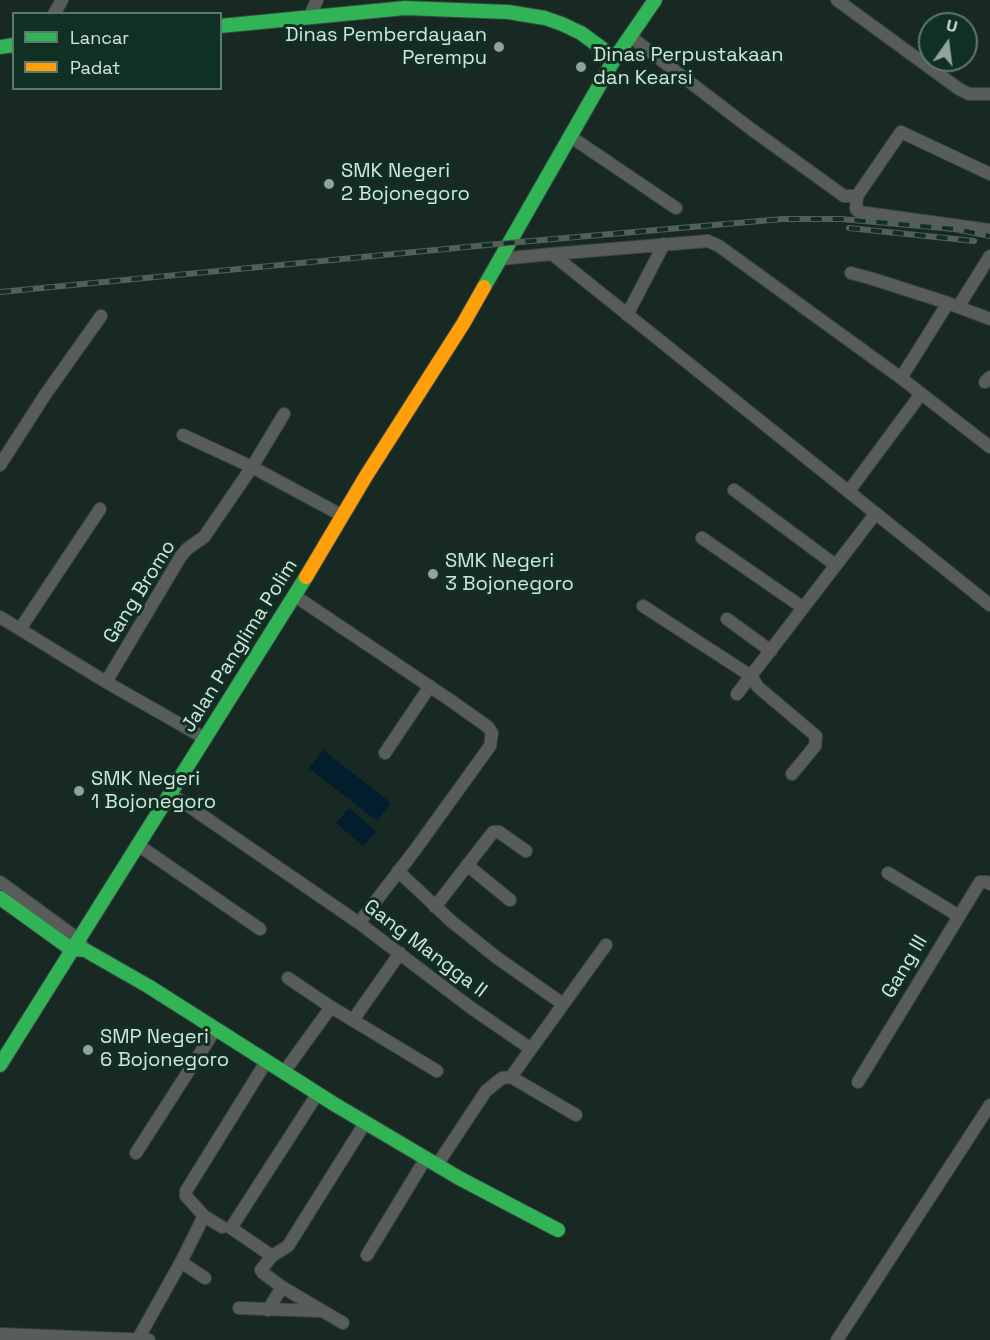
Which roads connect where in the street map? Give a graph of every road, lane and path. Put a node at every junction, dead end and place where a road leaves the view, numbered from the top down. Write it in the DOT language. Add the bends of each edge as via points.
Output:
graph roads {
  1 [pos="317,0"];
  2 [pos="655,0"];
  3 [pos="837,0"];
  4 [pos="309,18"];
  5 [pos="222,26"];
  6 [pos="631,37"];
  7 [pos="615,58"];
  8 [pos="990,94"];
  9 [pos="571,137"];
  10 [pos="990,174"];
  11 [pos="857,196"];
  12 [pos="676,208"];
  13 [pos="990,230"];
  14 [pos="664,244"];
  15 [pos="552,254"];
  16 [pos="990,255"];
  17 [pos="500,259"];
  18 [pos="850,273"];
  19 [pos="953,305"];
  20 [pos="627,315"];
  21 [pos="101,316"];
  22 [pos="990,319"];
  23 [pos="901,378"];
  24 [pos="921,394"];
  25 [pos="284,414"];
  26 [pos="183,435"];
  27 [pos="990,447"];
  28 [pos="0,465"];
  29 [pos="252,467"];
  30 [pos="734,490"];
  31 [pos="849,491"];
  32 [pos="100,509"];
  33 [pos="876,513"];
  34 [pos="343,516"];
  35 [pos="702,538"];
  36 [pos="834,564"];
  37 [pos="295,596"];
  38 [pos="990,604"];
  39 [pos="643,606"];
  40 [pos="802,607"];
  41 [pos="0,617"];
  42 [pos="727,619"];
  43 [pos="20,629"];
  44 [pos="771,651"];
  45 [pos="752,676"];
  46 [pos="106,682"];
  47 [pos="430,686"];
  48 [pos="737,694"];
  49 [pos="206,739"];
  50 [pos="385,753"];
  51 [pos="792,774"];
  52 [pos="171,794"];
  53 [pos="138,844"];
  54 [pos="526,851"];
  55 [pos="467,865"];
  56 [pos="398,871"];
  57 [pos="888,873"];
  58 [pos="0,882"];
  59 [pos="990,884"];
  60 [pos="0,898"];
  61 [pos="510,900"];
  62 [pos="435,907"];
  63 [pos="959,916"];
  64 [pos="359,923"];
  65 [pos="260,929"];
  66 [pos="606,945"];
  67 [pos="78,946"];
  68 [pos="400,953"];
  69 [pos="288,978"];
  70 [pos="563,1004"];
  71 [pos="331,1007"];
  72 [pos="352,1020"];
  73 [pos="215,1030"];
  74 [pos="531,1049"];
  75 [pos="266,1062"];
  76 [pos="0,1065"];
  77 [pos="437,1071"];
  78 [pos="284,1072"];
  79 [pos="511,1077"];
  80 [pos="858,1082"];
  81 [pos="318,1093"];
  82 [pos="990,1106"];
  83 [pos="576,1115"];
  84 [pos="365,1122"];
  85 [pos="136,1153"];
  86 [pos="432,1162"];
  87 [pos="204,1216"];
  88 [pos="222,1227"];
  89 [pos="558,1230"];
  90 [pos="272,1256"];
  91 [pos="367,1256"];
  92 [pos="181,1262"];
  93 [pos="205,1278"];
  94 [pos="282,1287"];
  95 [pos="239,1308"];
  96 [pos="268,1310"];
  97 [pos="320,1311"];
  98 [pos="343,1323"];
  99 [pos="0,1334"];
  100 [pos="138,1340"];
  101 [pos="149,1340"];
  102 [pos="837,1340"];
  1 -- 4 [label="street"];
  2 -- 6 [label="main road"];
  3 -- 8 [label="street" via="959,89 969,94"];
  4 -- 5 [label="main road"];
  4 -- 7 [label="main road" via="405,8 507,12 562,24"];
  6 -- 7 [label="main road"];
  6 -- 11 [label="street" via="842,195"];
  7 -- 9 [label="main road, Jalan Panglima Polim"];
  9 -- 12 [label="street"];
  9 -- 17 [label="main road, Jalan Panglima Polim"];
  10 -- 11 [label="street" via="901,132"];
  11 -- 13 [label="street" via="859,212"];
  14 -- 15 [label="street"];
  14 -- 20 [label="street"];
  14 -- 23 [label="street" via="708,241 719,246"];
  15 -- 17 [label="street"];
  15 -- 20 [label="street"];
  16 -- 19 [label="street"];
  17 -- 34 [label="main road, Jalan Panglima Polim"];
  18 -- 19 [label="street"];
  19 -- 22 [label="street"];
  19 -- 23 [label="street"];
  20 -- 31 [label="street"];
  21 -- 28 [label="street"];
  23 -- 24 [label="street"];
  24 -- 27 [label="street"];
  24 -- 31 [label="street"];
  25 -- 29 [label="street, Gang Bromo"];
  26 -- 29 [label="street"];
  29 -- 34 [label="street"];
  29 -- 46 [label="street, Gang Bromo" via="204,537 181,556"];
  30 -- 36 [label="street"];
  31 -- 33 [label="street"];
  32 -- 43 [label="street"];
  33 -- 36 [label="street"];
  33 -- 38 [label="street"];
  34 -- 37 [label="main road, Jalan Panglima Polim"];
  35 -- 40 [label="street"];
  36 -- 40 [label="street"];
  37 -- 47 [label="street"];
  37 -- 49 [label="main road, Jalan Panglima Polim"];
  39 -- 45 [label="street"];
  40 -- 44 [label="street"];
  41 -- 43 [label="street"];
  42 -- 44 [label="street"];
  43 -- 46 [label="street"];
  44 -- 45 [label="street"];
  45 -- 48 [label="street"];
  45 -- 51 [label="street" via="758,687 816,736 815,746"];
  46 -- 49 [label="street"];
  47 -- 50 [label="street"];
  47 -- 56 [label="street" via="488,727 492,738"];
  49 -- 52 [label="main road, Jalan Panglima Polim"];
  52 -- 53 [label="main road, Jalan Panglima Polim"];
  52 -- 64 [label="street, Gang Mangga II"];
  53 -- 65 [label="street"];
  53 -- 67 [label="main road, Jalan Panglima Polim"];
  54 -- 55 [label="street" via="495,831"];
  55 -- 61 [label="street"];
  55 -- 62 [label="street"];
  56 -- 62 [label="street"];
  56 -- 64 [label="street"];
  57 -- 63 [label="street"];
  58 -- 67 [label="street"];
  59 -- 63 [label="street, Gang III" via="980,882"];
  60 -- 67 [label="main road"];
  62 -- 70 [label="street" via="496,957"];
  63 -- 80 [label="street, Gang III"];
  64 -- 68 [label="street, Gang Mangga II"];
  66 -- 70 [label="street"];
  67 -- 73 [label="main road"];
  67 -- 76 [label="main road, Jalan Panglima Polim"];
  68 -- 72 [label="street"];
  68 -- 74 [label="street, Gang Mangga II"];
  69 -- 71 [label="street"];
  70 -- 74 [label="street"];
  71 -- 72 [label="street"];
  71 -- 78 [label="street"];
  72 -- 77 [label="street"];
  73 -- 75 [label="main road"];
  73 -- 85 [label="street"];
  74 -- 79 [label="street"];
  75 -- 78 [label="main road"];
  75 -- 87 [label="street" via="186,1191"];
  78 -- 81 [label="main road"];
  79 -- 83 [label="street"];
  79 -- 86 [label="street" via="502,1078 486,1091"];
  81 -- 84 [label="main road"];
  81 -- 90 [label="street" via="231,1227"];
  82 -- 102 [label="street"];
  84 -- 86 [label="main road"];
  84 -- 90 [label="street" via="288,1246"];
  86 -- 89 [label="main road"];
  86 -- 91 [label="street"];
  87 -- 88 [label="street"];
  87 -- 92 [label="street"];
  90 -- 94 [label="street" via="261,1272"];
  92 -- 93 [label="street"];
  92 -- 100 [label="street"];
  94 -- 96 [label="street"];
  94 -- 97 [label="street"];
  95 -- 96 [label="street"];
  96 -- 97 [label="street"];
  97 -- 98 [label="street"];
  99 -- 100 [label="street"];
  100 -- 101 [label="street"];
}
